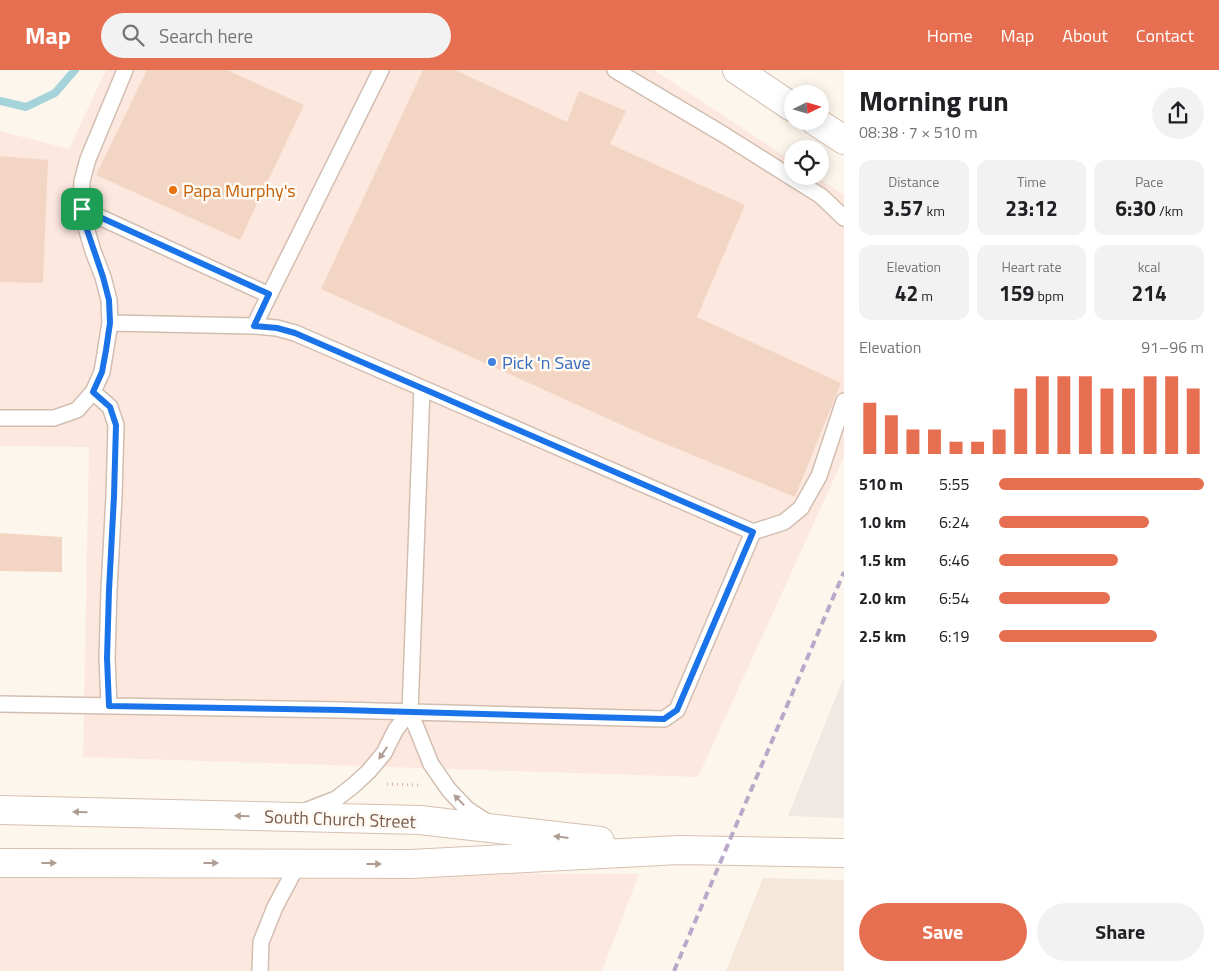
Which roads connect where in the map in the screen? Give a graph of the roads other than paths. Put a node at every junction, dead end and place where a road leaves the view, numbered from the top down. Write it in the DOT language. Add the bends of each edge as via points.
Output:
graph roads {
  1 [pos="125,70"];
  2 [pos="381,70"];
  3 [pos="615,70"];
  4 [pos="737,70"];
  5 [pos="784,102"];
  6 [pos="829,130"];
  7 [pos="844,140"];
  8 [pos="82,209"];
  9 [pos="844,218"];
  10 [pos="269,294"];
  11 [pos="110,323"];
  12 [pos="254,326"];
  13 [pos="422,388"];
  14 [pos="93,392"];
  15 [pos="844,401"];
  16 [pos="0,418"];
  17 [pos="753,532"];
  18 [pos="0,704"];
  19 [pos="109,706"];
  20 [pos="410,712"];
  21 [pos="0,810"];
  22 [pos="287,817"];
  23 [pos="498,830"];
  24 [pos="679,850"];
  25 [pos="844,853"];
  26 [pos="0,863"];
  27 [pos="298,864"];
  28 [pos="260,971"];
  1 -- 8 [label="lane" via="88,159 82,181"];
  2 -- 10 [label="lane"];
  3 -- 9 [label="lane" via="821,196"];
  4 -- 5 [label="main road"];
  6 -- 7 [label="main road"];
  8 -- 10 [label="lane"];
  8 -- 11 [label="lane" via="109,300"];
  10 -- 12 [label="lane"];
  11 -- 12 [label="lane"];
  11 -- 14 [label="lane" via="102,372"];
  12 -- 13 [label="lane" via="295,333"];
  13 -- 17 [label="lane"];
  13 -- 20 [label="lane"];
  14 -- 16 [label="lane" via="77,410 54,418"];
  14 -- 19 [label="lane" via="110,407 116,425 107,658"];
  15 -- 17 [label="lane" via="819,476 801,508 784,522"];
  17 -- 20 [label="lane" via="677,710 664,719"];
  18 -- 19 [label="lane"];
  19 -- 20 [label="lane"];
  20 -- 22 [label="lane, one-way" via="396,729 384,753 354,785 336,799"];
  23 -- 20 [label="lane, one-way" via="467,809 449,790 431,764"];
  22 -- 21 [label="main road, South Church Street, one-way"];
  22 -- 23 [label="main road, South Church Street" via="420,820"];
  24 -- 23 [label="main road, South Church Street, one-way"];
  24 -- 25 [label="main road, South Church Street"];
  27 -- 24 [label="main road, South Church Street, one-way" via="411,864"];
  26 -- 27 [label="main road, South Church Street, one-way"];
  27 -- 28 [label="lane" via="261,942"];
}
